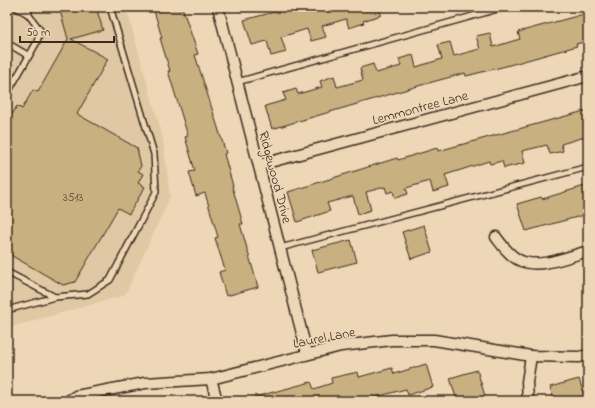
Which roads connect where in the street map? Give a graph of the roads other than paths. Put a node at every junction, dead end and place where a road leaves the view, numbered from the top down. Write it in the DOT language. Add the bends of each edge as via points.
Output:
graph roads {
  1 [pos="15,7"];
  2 [pos="30,7"];
  3 [pos="110,7"];
  4 [pos="218,7"];
  5 [pos="505,7"];
  6 [pos="28,14"];
  7 [pos="7,43"];
  8 [pos="29,56"];
  9 [pos="588,76"];
  10 [pos="7,81"];
  11 [pos="237,82"];
  12 [pos="13,84"];
  13 [pos="7,94"];
  14 [pos="259,165"];
  15 [pos="588,167"];
  16 [pos="496,236"];
  17 [pos="280,248"];
  18 [pos="588,250"];
  19 [pos="7,272"];
  20 [pos="55,297"];
  21 [pos="7,310"];
  22 [pos="307,353"];
  23 [pos="588,355"];
  24 [pos="531,356"];
  25 [pos="211,379"];
  26 [pos="68,401"];
  27 [pos="217,401"];
  28 [pos="528,401"];
  1 -- 6 [label="lane"];
  2 -- 6 [label="lane"];
  3 -- 20 [label="lane" via="154,154 156,192 110,280 88,294"];
  4 -- 11 [label="street, Ridgewood Drive"];
  5 -- 11 [label="lane"];
  6 -- 8 [label="lane" via="40,30"];
  7 -- 8 [label="lane"];
  8 -- 12 [label="lane"];
  9 -- 14 [label="street, Lemmontree Lane"];
  10 -- 12 [label="lane"];
  11 -- 14 [label="street, Ridgewood Drive"];
  12 -- 13 [label="lane"];
  14 -- 17 [label="street, Ridgewood Drive"];
  15 -- 17 [label="lane"];
  16 -- 18 [label="street" via="510,254 519,260 534,263"];
  17 -- 22 [label="street, Ridgewood Drive"];
  19 -- 20 [label="lane"];
  20 -- 21 [label="lane"];
  22 -- 24 [label="street, Laurel Lane" via="392,340 434,340"];
  22 -- 25 [label="street, Laurel Lane"];
  23 -- 24 [label="street, Laurel Lane"];
  24 -- 28 [label="street" via="527,382"];
  25 -- 26 [label="street, Laurel Lane" via="145,383 76,396"];
  25 -- 27 [label="street"];
}
